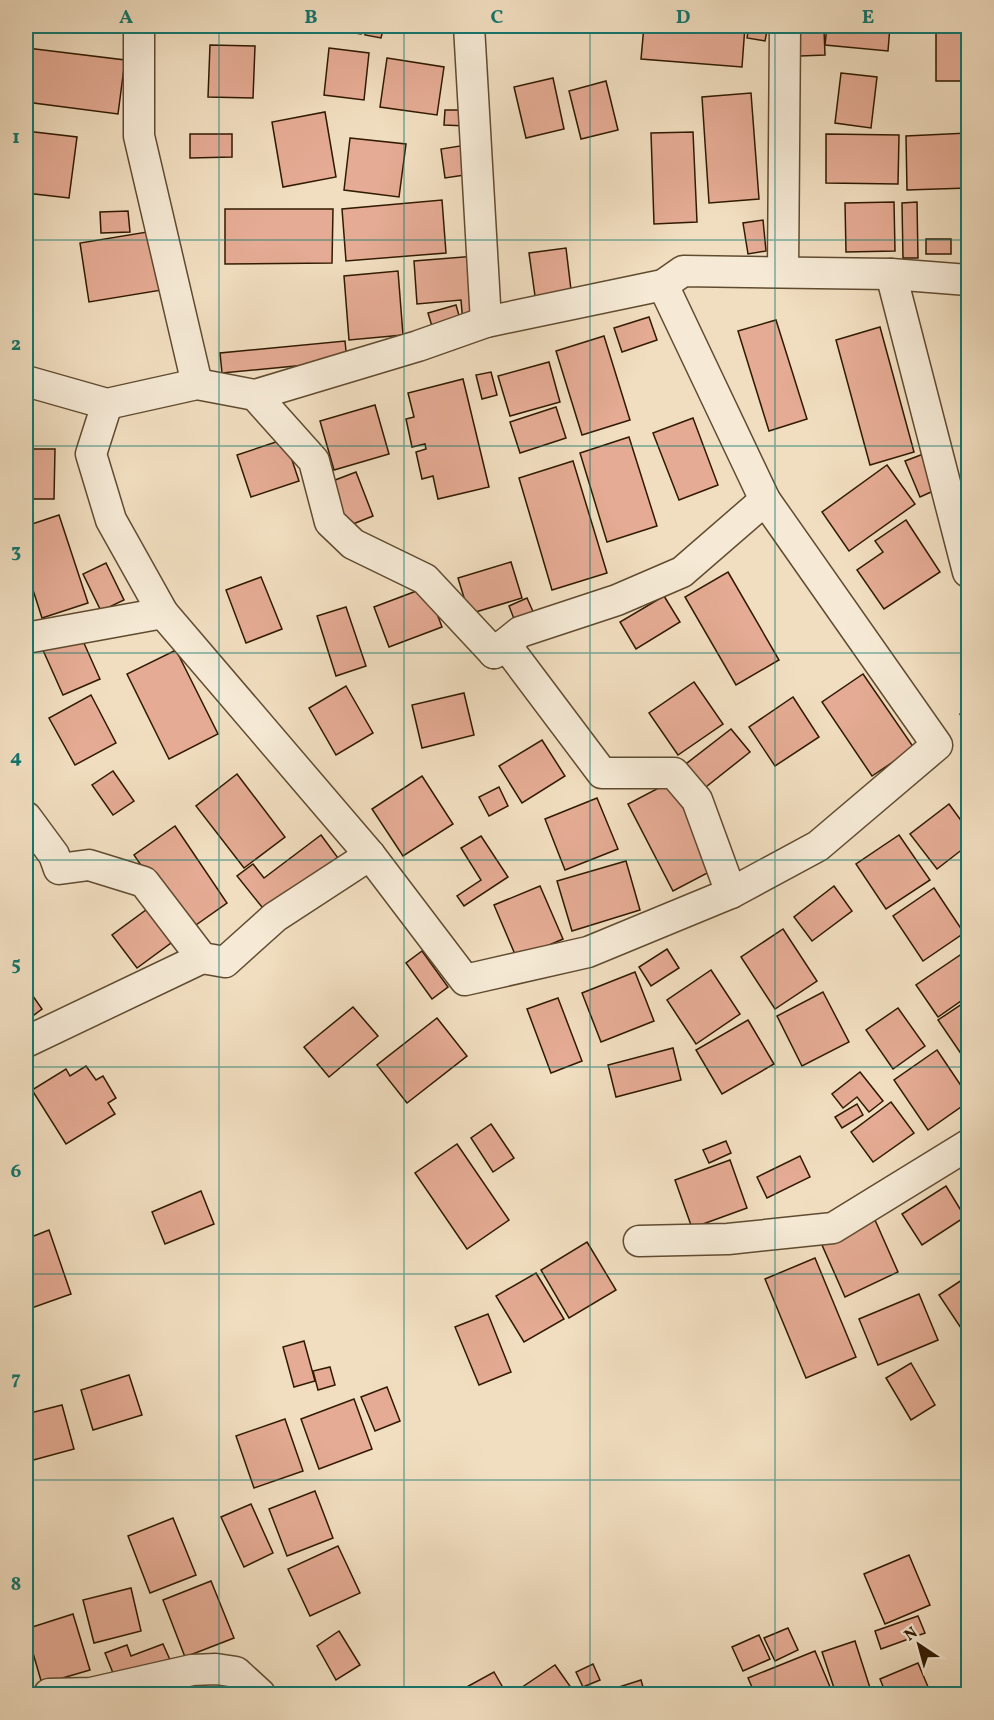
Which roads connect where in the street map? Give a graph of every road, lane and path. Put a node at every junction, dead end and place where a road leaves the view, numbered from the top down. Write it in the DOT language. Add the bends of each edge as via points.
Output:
graph roads {
  1 [pos="139,26"];
  2 [pos="469,26"];
  3 [pos="785,26"];
  4 [pos="783,272"];
  5 [pos="891,274"];
  6 [pos="969,280"];
  7 [pos="663,285"];
  8 [pos="486,322"];
  9 [pos="26,381"];
  10 [pos="197,384"];
  11 [pos="255,395"];
  12 [pos="107,404"];
  13 [pos="765,500"];
  14 [pos="969,572"];
  15 [pos="163,614"];
  16 [pos="27,632"];
  17 [pos="494,653"];
  18 [pos="26,817"];
  19 [pos="370,855"];
  20 [pos="731,893"];
  21 [pos="202,958"];
  22 [pos="26,1042"];
  23 [pos="969,1145"];
  24 [pos="639,1241"];
  25 [pos="110,1690"];
  26 [pos="50,1695"];
  27 [pos="260,1695"];
  1 -- 10 [label="street" via="139,136"];
  2 -- 8 [label="street"];
  3 -- 4 [label="street"];
  4 -- 5 [label="street"];
  4 -- 7 [label="street" via="684,271"];
  5 -- 6 [label="street"];
  5 -- 14 [label="street"];
  7 -- 8 [label="street"];
  7 -- 13 [label="street"];
  8 -- 11 [label="street"];
  9 -- 12 [label="street"];
  10 -- 11 [label="street"];
  10 -- 12 [label="street"];
  11 -- 17 [label="street" via="314,461 330,522 353,544 425,579"];
  12 -- 15 [label="street" via="91,454 111,520"];
  13 -- 17 [label="street" via="682,572 617,600 520,632"];
  13 -- 20 [label="street" via="937,745 818,846"];
  15 -- 16 [label="street"];
  15 -- 19 [label="street"];
  17 -- 20 [label="street" via="505,644 602,773 674,773 697,800"];
  18 -- 21 [label="street" via="54,855 59,869 89,865 144,882"];
  19 -- 20 [label="street" via="465,980 588,952"];
  19 -- 21 [label="street" via="275,917 225,962"];
  21 -- 22 [label="street"];
  23 -- 24 [label="street" via="833,1228 728,1239"];
  25 -- 26 [label="street"];
  25 -- 27 [label="street" via="192,1670 216,1669 236,1672"];
}
